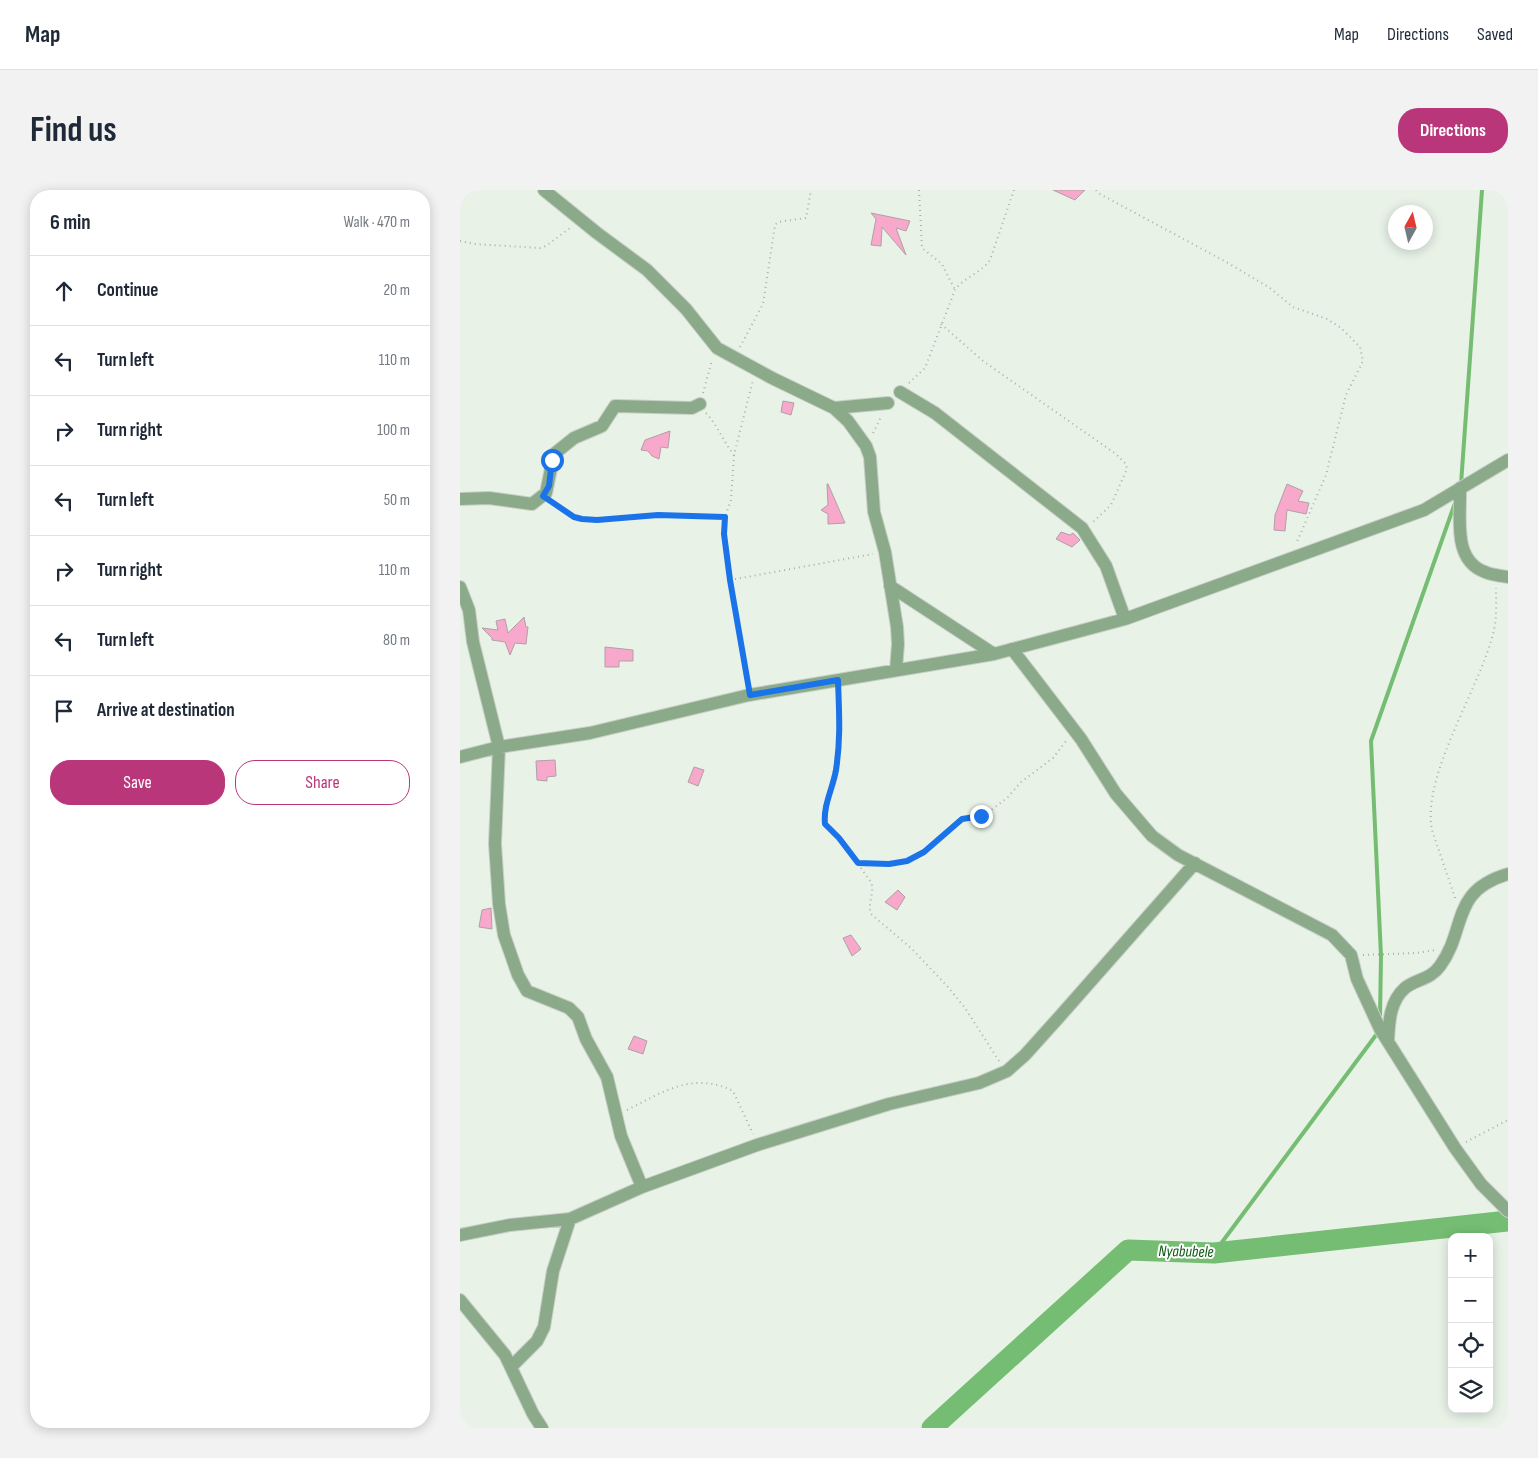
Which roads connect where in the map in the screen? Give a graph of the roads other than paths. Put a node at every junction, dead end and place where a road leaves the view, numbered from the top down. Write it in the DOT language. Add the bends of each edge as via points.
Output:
graph roads {
  1 [pos="544,190"];
  2 [pos="900,392"];
  3 [pos="888,403"];
  4 [pos="700,404"];
  5 [pos="834,408"];
  6 [pos="1508,460"];
  7 [pos="1460,488"];
  8 [pos="460,499"];
  9 [pos="1502,576"];
  10 [pos="890,586"];
  11 [pos="460,587"];
  12 [pos="1125,619"];
  13 [pos="1012,649"];
  14 [pos="994,654"];
  15 [pos="896,670"];
  16 [pos="499,747"];
  17 [pos="460,757"];
  18 [pos="1195,862"];
  19 [pos="1508,874"];
  20 [pos="1388,1042"];
  21 [pos="642,1187"];
  22 [pos="1508,1211"];
  23 [pos="570,1219"];
  24 [pos="460,1235"];
  25 [pos="460,1300"];
  26 [pos="511,1367"];
  27 [pos="542,1428"];
  1 -- 5 [label="street" via="647,270 686,309 717,348"];
  2 -- 12 [label="street" via="935,413 1082,528 1106,566"];
  3 -- 5 [label="street"];
  4 -- 8 [label="street" via="692,408 615,406 602,426 574,438 554,454 549,486 543,496 532,504 489,498"];
  5 -- 10 [label="street" via="848,421 870,457 874,512"];
  6 -- 7 [label="street"];
  7 -- 9 [label="street" via="1461,544 1465,556 1485,572"];
  7 -- 12 [label="street" via="1424,510"];
  10 -- 14 [label="street"];
  10 -- 15 [label="street" via="898,644"];
  11 -- 16 [label="street" via="469,610 473,642"];
  12 -- 13 [label="street"];
  13 -- 14 [label="street"];
  13 -- 18 [label="street" via="1071,724 1106,780 1138,822 1162,845"];
  14 -- 15 [label="street"];
  15 -- 16 [label="street" via="750,695 590,733"];
  16 -- 17 [label="street"];
  16 -- 21 [label="street" via="495,844 504,935 527,991 566,1007 578,1017 607,1077 627,1152"];
  18 -- 20 [label="street" via="1332,935 1351,955 1357,979"];
  18 -- 21 [label="street" via="1025,1055 1006,1071 979,1083 889,1104 756,1145"];
  19 -- 20 [label="street" via="1492,879 1477,890 1464,907 1441,965 1433,974 1405,988 1394,1003"];
  20 -- 22 [label="street" via="1455,1148 1481,1184"];
  21 -- 23 [label="street"];
  23 -- 24 [label="street" via="510,1225"];
  23 -- 26 [label="street" via="553,1271 544,1327 537,1341"];
  25 -- 26 [label="street" via="493,1338"];
  26 -- 27 [label="street"];
}
